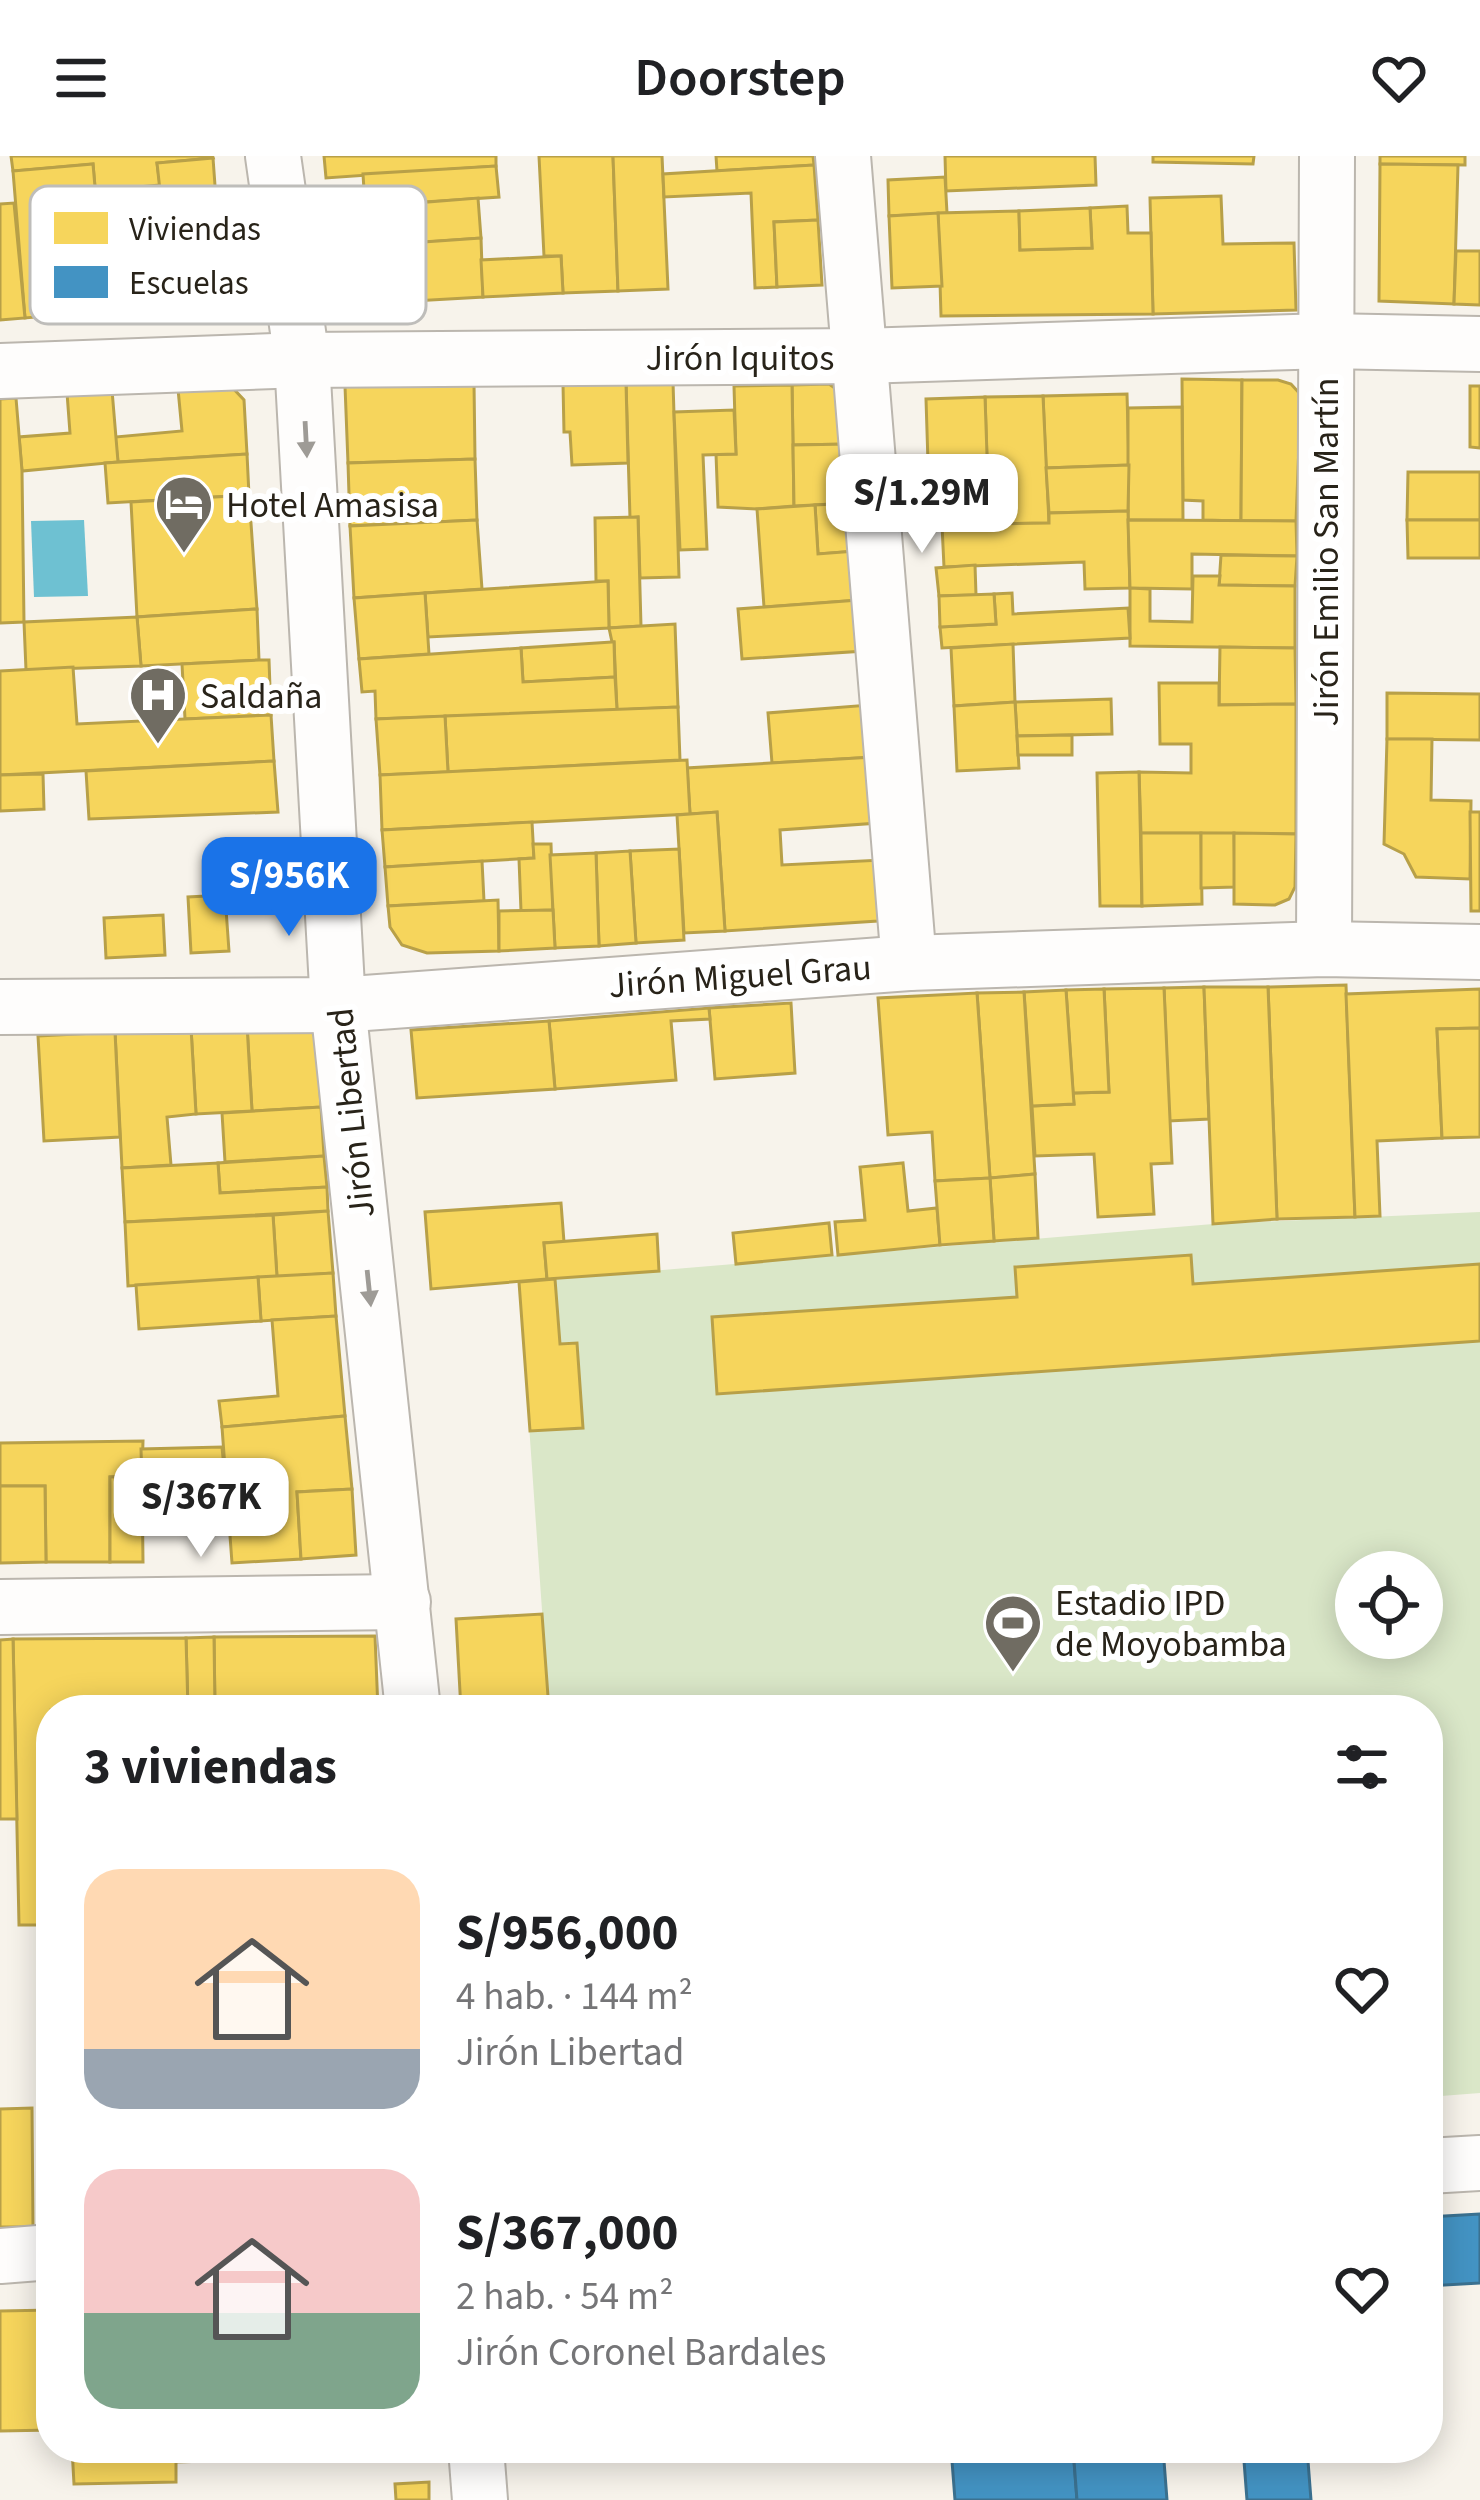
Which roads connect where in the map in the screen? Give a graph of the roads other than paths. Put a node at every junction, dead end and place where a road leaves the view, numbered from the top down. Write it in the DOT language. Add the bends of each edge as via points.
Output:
graph roads {
  1 [pos="273,156"];
  2 [pos="843,156"];
  3 [pos="1327,156"];
  4 [pos="277,186"];
  5 [pos="297,324"];
  6 [pos="1326,341"];
  7 [pos="1480,344"];
  8 [pos="861,356"];
  9 [pos="302,361"];
  10 [pos="0,371"];
  11 [pos="1324,949"];
  12 [pos="1480,952"];
  13 [pos="909,963"];
  14 [pos="338,1005"];
  15 [pos="0,1007"];
  16 [pos="403,1602"];
  17 [pos="0,1607"];
  18 [pos="412,1695"];
  19 [pos="1480,2163"];
  20 [pos="1443,2165"];
  21 [pos="36,2253"];
  22 [pos="0,2256"];
  23 [pos="477,2463"];
  24 [pos="480,2500"];
  1 -- 4 [label="street, Jirón Libertad"];
  2 -- 8 [label="street"];
  3 -- 6 [label="street, Jirón Emilio San Martín"];
  5 -- 9 [label="street, Jirón Libertad"];
  6 -- 7 [label="street, Jirón Iquitos"];
  6 -- 8 [label="street, Jirón Iquitos"];
  6 -- 11 [label="street, Jirón Emilio San Martín"];
  8 -- 9 [label="street, Jirón Iquitos"];
  8 -- 13 [label="street"];
  9 -- 10 [label="street, Jirón Iquitos"];
  9 -- 14 [label="street, Jirón Libertad, one-way"];
  11 -- 12 [label="street, Jirón Miguel Grau"];
  11 -- 13 [label="street, Jirón Miguel Grau"];
  13 -- 14 [label="street, Jirón Miguel Grau"];
  14 -- 15 [label="street, Jirón Miguel Grau"];
  14 -- 16 [label="street, Jirón Libertad, one-way"];
  16 -- 17 [label="street"];
  16 -- 18 [label="street, Jirón Libertad"];
  19 -- 20 [label="street"];
  21 -- 22 [label="street"];
  23 -- 24 [label="street"];
}
